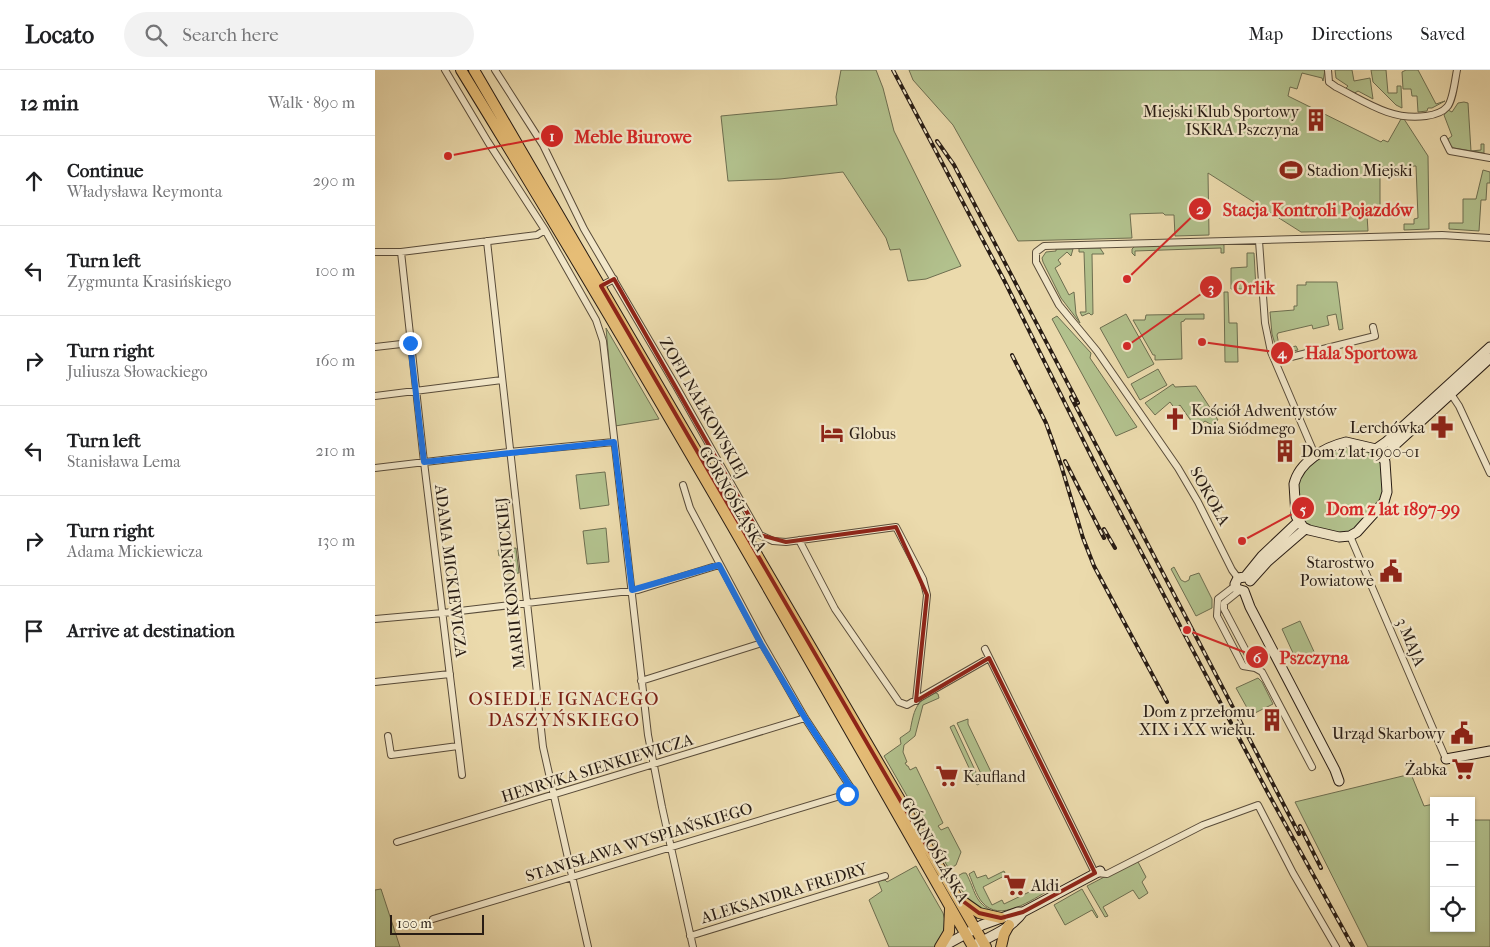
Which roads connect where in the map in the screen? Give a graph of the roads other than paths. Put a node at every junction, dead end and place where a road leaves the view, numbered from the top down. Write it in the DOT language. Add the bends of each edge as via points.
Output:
graph roads {
  1 [pos="445,70"];
  2 [pos="461,70"];
  3 [pos="474,70"];
  4 [pos="495,70"];
  5 [pos="1328,70"];
  6 [pos="1457,70"];
  7 [pos="1444,139"];
  8 [pos="1490,158"];
  9 [pos="545,230"];
  10 [pos="1490,238"];
  11 [pos="487,241"];
  12 [pos="1259,241"];
  13 [pos="375,251"];
  14 [pos="401,252"];
  15 [pos="614,279"];
  16 [pos="601,286"];
  17 [pos="1373,327"];
  18 [pos="410,343"];
  19 [pos="375,347"];
  20 [pos="1490,347"];
  21 [pos="1490,358"];
  22 [pos="1276,362"];
  23 [pos="502,380"];
  24 [pos="416,391"];
  25 [pos="1451,394"];
  26 [pos="375,396"];
  27 [pos="614,442"];
  28 [pos="1376,449"];
  29 [pos="509,452"];
  30 [pos="1315,455"];
  31 [pos="1384,458"];
  32 [pos="424,462"];
  33 [pos="375,468"];
  34 [pos="1490,473"];
  35 [pos="683,485"];
  36 [pos="1299,521"];
  37 [pos="1305,529"];
  38 [pos="1350,536"];
  39 [pos="799,540"];
  40 [pos="719,565"];
  41 [pos="1242,584"];
  42 [pos="632,590"];
  43 [pos="528,604"];
  44 [pos="443,613"];
  45 [pos="375,619"];
  46 [pos="761,644"];
  47 [pos="985,649"];
  48 [pos="989,658"];
  49 [pos="450,674"];
  50 [pos="641,681"];
  51 [pos="375,682"];
  52 [pos="916,700"];
  53 [pos="805,718"];
  54 [pos="388,736"];
  55 [pos="458,746"];
  56 [pos="1490,751"];
  57 [pos="1446,758"];
  58 [pos="653,765"];
  59 [pos="1312,767"];
  60 [pos="462,775"];
  61 [pos="1339,782"];
  62 [pos="554,796"];
  63 [pos="397,842"];
  64 [pos="671,847"];
  65 [pos="1097,872"];
  66 [pos="885,876"];
  67 [pos="572,877"];
  68 [pos="957,896"];
  69 [pos="949,907"];
  70 [pos="1023,912"];
  71 [pos="1001,918"];
  72 [pos="433,919"];
  73 [pos="1009,925"];
  74 [pos="975,928"];
  75 [pos="965,933"];
  76 [pos="691,936"];
  77 [pos="984,944"];
  78 [pos="588,947"];
  79 [pos="693,947"];
  80 [pos="941,947"];
  81 [pos="972,947"];
  82 [pos="1001,947"];
  83 [pos="1336,947"];
  1 -- 9 [label="street"];
  2 -- 69 [label="main road, GÓRNOŚLĄSKA" via="553,219 823,682"];
  3 -- 16 [label="main road, GÓRNOŚLĄSKA"];
  4 -- 15 [label="street, ZOFII NAŁKOWSKIEJ" via="543,145"];
  5 -- 6 [label="street" via="1328,78 1333,85 1372,105 1397,116 1423,117 1447,108"];
  7 -- 8 [label="street" via="1450,151"];
  9 -- 11 [label="street" via="537,236"];
  9 -- 27 [label="street" via="601,334"];
  10 -- 12 [label="street" via="1442,235"];
  11 -- 14 [label="street"];
  11 -- 23 [label="street, MARII KONOPNICKIEJ"];
  12 -- 22 [label="street" via="1265,323"];
  12 -- 41 [label="street, SOKOŁA" via="1044,246 1036,252 1037,262 1059,306 1097,351 1178,468"];
  13 -- 14 [label="street"];
  14 -- 18 [label="street, ADAMA MICKIEWICZA"];
  15 -- 16 [label="street"];
  15 -- 39 [label="street, ZOFII NAŁKOWSKIEJ" via="760,535 773,541"];
  16 -- 68 [label="main road, GÓRNOŚLĄSKA"];
  17 -- 22 [label="street" via="1375,336"];
  18 -- 19 [label="street"];
  18 -- 24 [label="street, ADAMA MICKIEWICZA"];
  20 -- 28 [label="street"];
  21 -- 25 [label="street"];
  22 -- 30 [label="street"];
  23 -- 24 [label="street"];
  23 -- 29 [label="street, MARII KONOPNICKIEJ"];
  24 -- 26 [label="street"];
  24 -- 32 [label="street, ADAMA MICKIEWICZA"];
  25 -- 31 [label="street"];
  25 -- 34 [label="street"];
  27 -- 29 [label="street"];
  27 -- 42 [label="street"];
  28 -- 30 [label="street" via="1346,442"];
  28 -- 31 [label="street"];
  29 -- 32 [label="street"];
  29 -- 43 [label="street, MARII KONOPNICKIEJ"];
  30 -- 36 [label="street" via="1295,481"];
  31 -- 38 [label="street" via="1387,492 1384,502"];
  32 -- 33 [label="street"];
  32 -- 44 [label="street, ADAMA MICKIEWICZA"];
  35 -- 40 [label="street" via="690,508"];
  36 -- 37 [label="street"];
  36 -- 41 [label="street" via="1262,556"];
  37 -- 38 [label="street" via="1339,537"];
  37 -- 41 [label="street"];
  38 -- 57 [label="street, 3 MAJA"];
  39 -- 52 [label="street" via="835,609 899,702 907,705"];
  39 -- 52 [label="street, ZOFII NAŁKOWSKIEJ" via="896,527 923,579 927,595"];
  40 -- 42 [label="street"];
  40 -- 46 [label="street"];
  41 -- 59 [label="street" via="1218,599 1217,616 1243,666 1262,672"];
  41 -- 61 [label="street, SOKOŁA" via="1250,608"];
  42 -- 43 [label="street"];
  42 -- 50 [label="street"];
  43 -- 44 [label="street"];
  43 -- 62 [label="street, MARII KONOPNICKIEJ" via="543,747"];
  44 -- 45 [label="street"];
  44 -- 49 [label="street, ADAMA MICKIEWICZA"];
  46 -- 50 [label="street"];
  46 -- 53 [label="street"];
  47 -- 48 [label="street"];
  48 -- 52 [label="street"];
  48 -- 65 [label="street"];
  49 -- 51 [label="street"];
  49 -- 55 [label="street, ADAMA MICKIEWICZA"];
  50 -- 58 [label="street"];
  53 -- 58 [label="street, HENRYKA SIENKIEWICZA"];
  53 -- 64 [label="street, STANISŁAWA WYSPIAŃSKIEGO" via="853,791"];
  54 -- 55 [label="street" via="391,754"];
  55 -- 60 [label="street, ADAMA MICKIEWICZA"];
  56 -- 57 [label="street"];
  58 -- 62 [label="street, HENRYKA SIENKIEWICZA"];
  58 -- 64 [label="street"];
  62 -- 63 [label="street, HENRYKA SIENKIEWICZA"];
  62 -- 67 [label="street, MARII KONOPNICKIEJ"];
  64 -- 67 [label="street, STANISŁAWA WYSPIAŃSKIEGO"];
  64 -- 76 [label="street"];
  65 -- 70 [label="street"];
  65 -- 83 [label="street" via="1107,874 1203,825 1258,805"];
  66 -- 76 [label="street, ALEKSANDRA FREDRY"];
  67 -- 72 [label="street, STANISŁAWA WYSPIAŃSKIEGO"];
  67 -- 78 [label="street, MARII KONOPNICKIEJ"];
  68 -- 71 [label="main road" via="979,913"];
  68 -- 74 [label="main road, GÓRNOŚLĄSKA"];
  69 -- 75 [label="main road, GÓRNOŚLĄSKA"];
  69 -- 80 [label="main road" via="949,932"];
  70 -- 71 [label="street"];
  70 -- 73 [label="street"];
  71 -- 74 [label="street"];
  73 -- 77 [label="street"];
  73 -- 82 [label="main road"];
  74 -- 75 [label="street"];
  74 -- 77 [label="main road, GÓRNOŚLĄSKA"];
  75 -- 80 [label="street"];
  75 -- 81 [label="main road, GÓRNOŚLĄSKA"];
  76 -- 79 [label="street"];
  77 -- 81 [label="street"];
}
